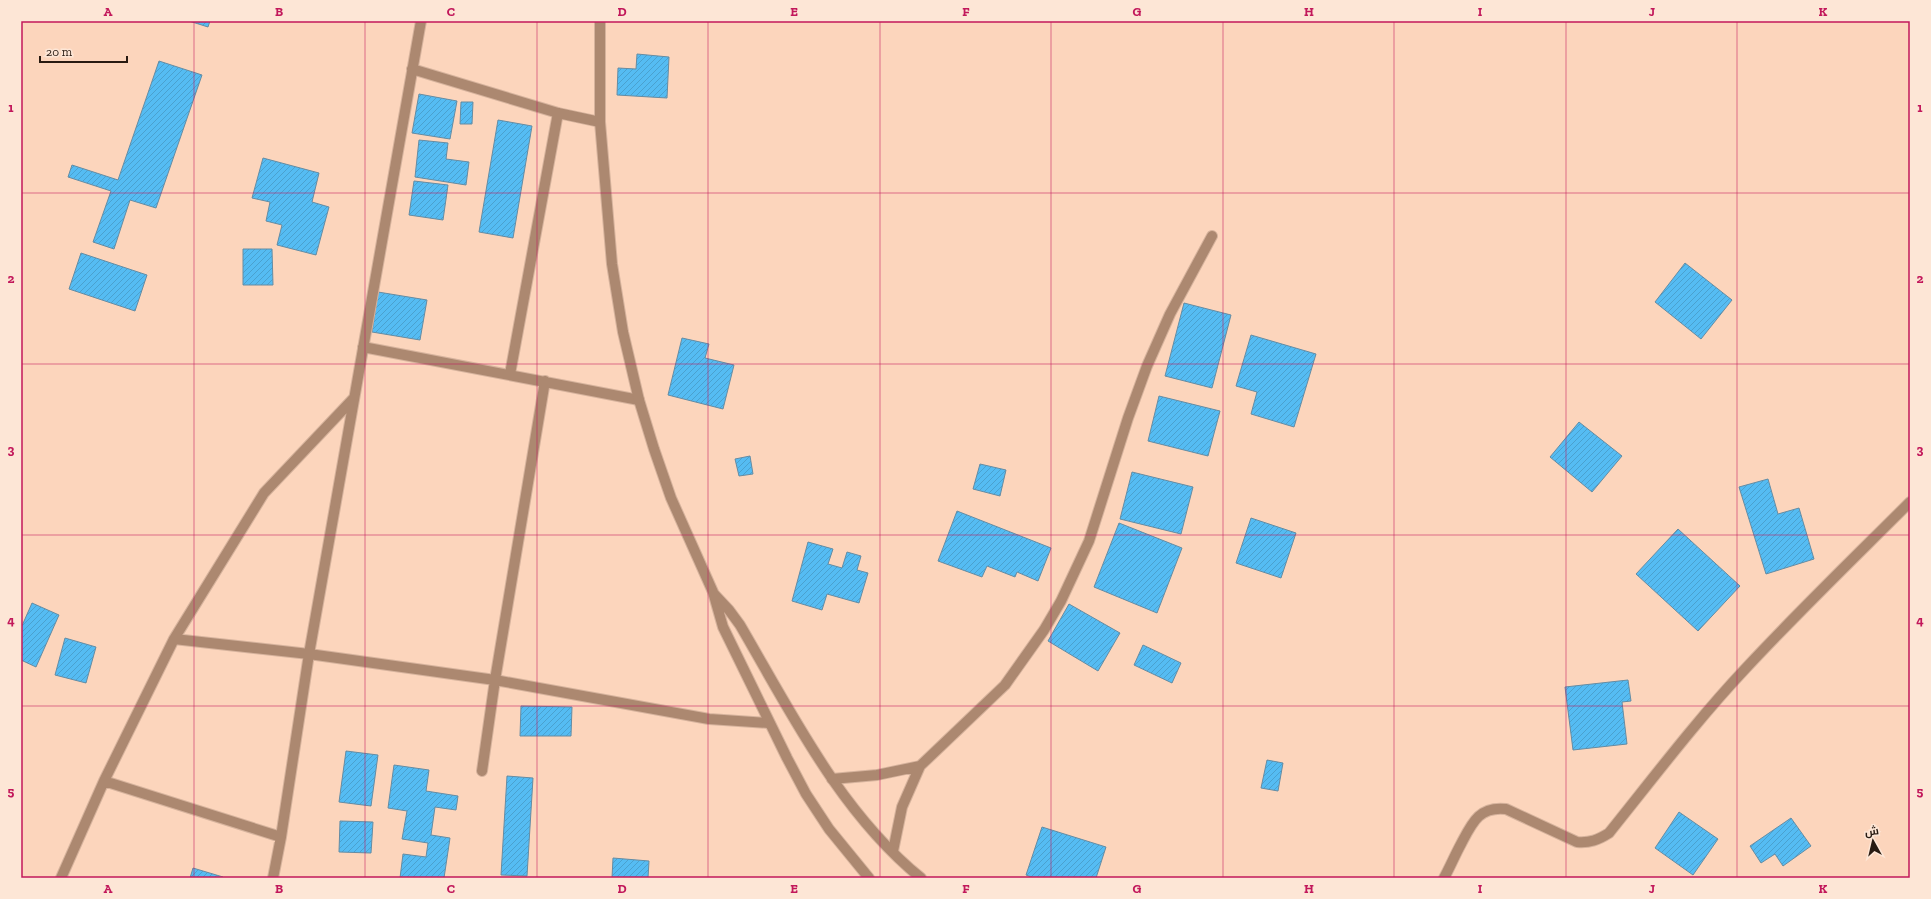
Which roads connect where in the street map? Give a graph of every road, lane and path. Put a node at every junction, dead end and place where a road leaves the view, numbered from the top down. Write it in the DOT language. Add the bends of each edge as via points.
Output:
graph roads {
  1 [pos="421,21"];
  2 [pos="600,21"];
  3 [pos="412,69"];
  4 [pos="558,113"];
  5 [pos="600,122"];
  6 [pos="1212,236"];
  7 [pos="363,347"];
  8 [pos="510,374"];
  9 [pos="545,381"];
  10 [pos="354,398"];
  11 [pos="639,400"];
  12 [pos="1910,502"];
  13 [pos="713,592"];
  14 [pos="174,639"];
  15 [pos="308,654"];
  16 [pos="495,680"];
  17 [pos="769,723"];
  18 [pos="920,766"];
  19 [pos="482,771"];
  20 [pos="832,779"];
  21 [pos="104,782"];
  22 [pos="281,837"];
  23 [pos="893,851"];
  24 [pos="61,878"];
  25 [pos="272,878"];
  26 [pos="869,878"];
  27 [pos="921,878"];
  28 [pos="1444,878"];
  1 -- 3 [label="street"];
  2 -- 5 [label="street"];
  3 -- 4 [label="street"];
  3 -- 7 [label="street"];
  4 -- 5 [label="street"];
  4 -- 8 [label="street"];
  5 -- 11 [label="street" via="612,264 623,332"];
  6 -- 18 [label="street" via="1170,314 1147,366 1089,541 1061,601 1005,685"];
  7 -- 8 [label="street"];
  7 -- 10 [label="street"];
  8 -- 9 [label="street"];
  9 -- 11 [label="street"];
  9 -- 16 [label="street"];
  10 -- 14 [label="street" via="264,493"];
  10 -- 15 [label="street"];
  11 -- 13 [label="street" via="671,498"];
  12 -- 28 [label="street" via="1745,668 1667,759 1609,833 1600,840 1577,842 1506,809 1497,808 1472,822"];
  13 -- 17 [label="street" via="723,627"];
  13 -- 20 [label="street" via="736,618"];
  14 -- 15 [label="street"];
  14 -- 21 [label="street"];
  15 -- 16 [label="street"];
  15 -- 22 [label="street"];
  16 -- 17 [label="street" via="709,719"];
  16 -- 19 [label="street"];
  17 -- 26 [label="street" via="806,794 829,829"];
  18 -- 20 [label="street" via="877,775"];
  18 -- 23 [label="street" via="902,807"];
  20 -- 23 [label="street"];
  21 -- 22 [label="street"];
  21 -- 24 [label="street"];
  22 -- 25 [label="street"];
  23 -- 27 [label="street"];
}
